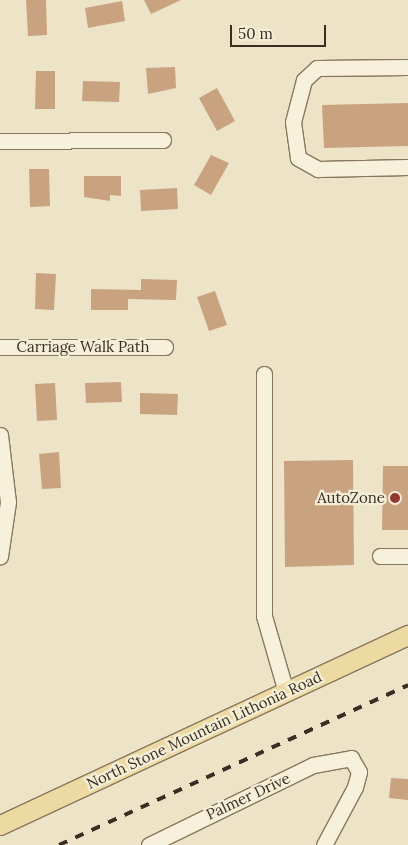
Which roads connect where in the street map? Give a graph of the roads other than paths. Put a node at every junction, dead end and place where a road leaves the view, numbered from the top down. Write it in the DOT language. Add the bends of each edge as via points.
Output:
graph roads {
  1 [pos="408,67"];
  2 [pos="163,140"];
  3 [pos="0,141"];
  4 [pos="408,167"];
  5 [pos="0,347"];
  6 [pos="165,347"];
  7 [pos="264,374"];
  8 [pos="0,435"];
  9 [pos="0,556"];
  10 [pos="380,556"];
  11 [pos="408,556"];
  12 [pos="408,635"];
  13 [pos="286,692"];
  14 [pos="0,825"];
  15 [pos="149,845"];
  16 [pos="324,845"];
  1 -- 4 [label="street" via="317,68 304,80 292,122 298,158 318,169"];
  2 -- 3 [label="street"];
  5 -- 6 [label="street, Carriage Walk Path"];
  7 -- 13 [label="street" via="264,616"];
  8 -- 9 [label="street" via="8,502"];
  10 -- 11 [label="street"];
  12 -- 13 [label="main road, North Stone Mountain Lithonia Road"];
  13 -- 14 [label="main road, North Stone Mountain Lithonia Road"];
  15 -- 16 [label="street, Palmer Drive" via="313,765 351,758 359,772 355,786"];
}
